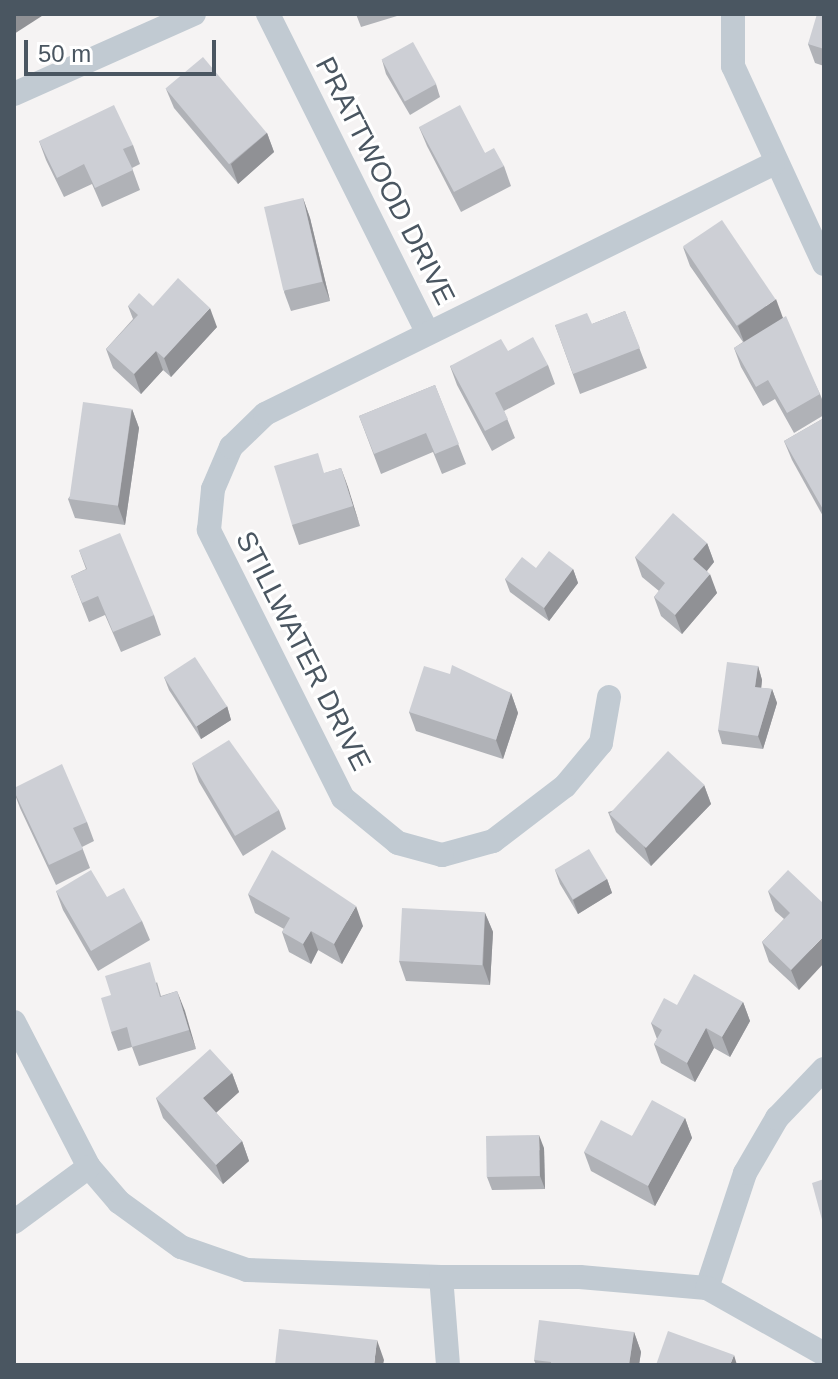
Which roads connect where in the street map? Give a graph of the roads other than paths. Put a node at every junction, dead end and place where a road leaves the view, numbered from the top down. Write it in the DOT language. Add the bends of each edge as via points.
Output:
graph roads {
  1 [pos="194,14"];
  2 [pos="268,14"];
  3 [pos="733,14"];
  4 [pos="14,94"];
  5 [pos="773,164"];
  6 [pos="824,264"];
  7 [pos="427,331"];
  8 [pos="609,697"];
  9 [pos="14,1022"];
  10 [pos="824,1069"];
  11 [pos="89,1167"];
  12 [pos="14,1222"];
  13 [pos="441,1277"];
  14 [pos="707,1288"];
  15 [pos="824,1354"];
  16 [pos="448,1365"];
  1 -- 4 [label="street"];
  2 -- 7 [label="street, PRATTWOOD DRIVE"];
  3 -- 5 [label="street" via="733,66"];
  5 -- 6 [label="street"];
  5 -- 7 [label="street, STILLWATER DRIVE"];
  7 -- 8 [label="street, STILLWATER DRIVE" via="265,414 231,447 213,489 209,530 343,798 398,843 442,855 493,841 565,786 601,743"];
  9 -- 11 [label="street"];
  10 -- 14 [label="street" via="777,1118 745,1173"];
  11 -- 12 [label="street"];
  11 -- 13 [label="street" via="119,1202 181,1247 247,1270"];
  13 -- 14 [label="street" via="580,1277"];
  13 -- 16 [label="street"];
  14 -- 15 [label="street"];
}
